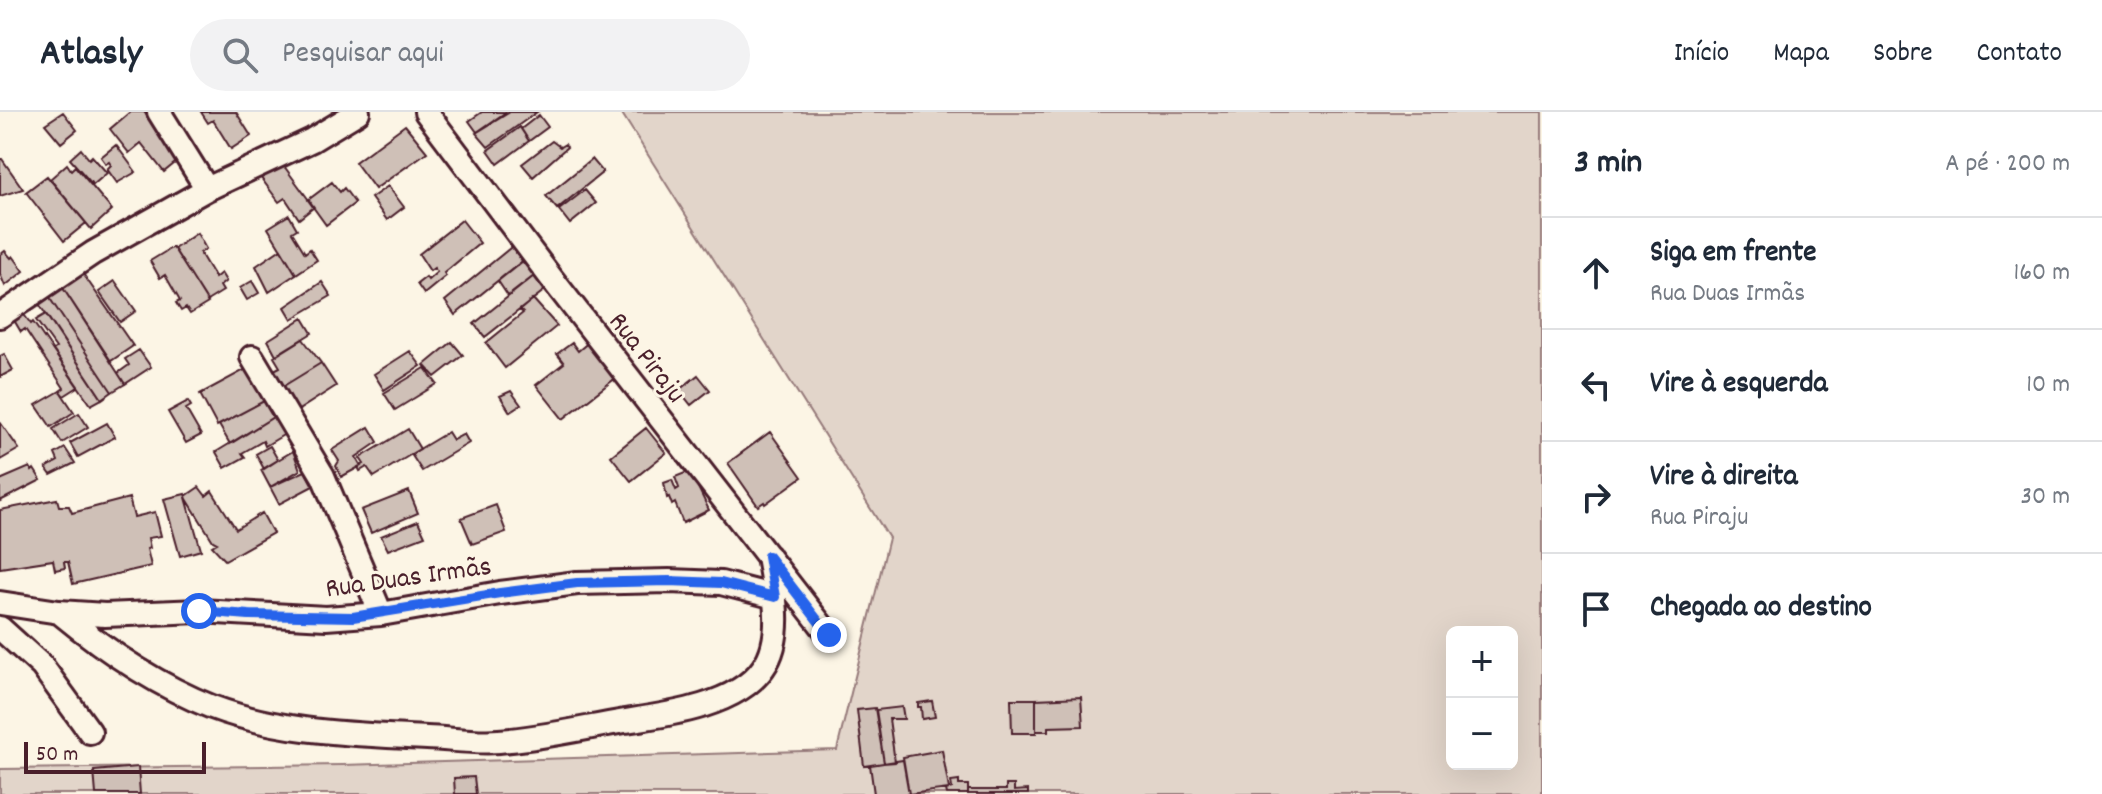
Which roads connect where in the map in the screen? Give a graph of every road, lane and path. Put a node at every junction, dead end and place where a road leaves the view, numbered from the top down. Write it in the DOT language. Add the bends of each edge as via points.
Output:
graph roads {
  1 [pos="159,112"];
  2 [pos="358,112"];
  3 [pos="426,112"];
  4 [pos="207,189"];
  5 [pos="0,316"];
  6 [pos="252,357"];
  7 [pos="768,556"];
  8 [pos="775,597"];
  9 [pos="0,603"];
  10 [pos="59,612"];
  11 [pos="381,614"];
  12 [pos="0,628"];
  13 [pos="829,635"];
  14 [pos="90,732"];
  1 -- 4 [label="street"];
  2 -- 4 [label="street" via="312,140"];
  3 -- 7 [label="street, Rua Piraju"];
  4 -- 5 [label="street" via="93,253"];
  6 -- 11 [label="street" via="323,476"];
  7 -- 8 [label="street"];
  7 -- 13 [label="street, Rua Piraju"];
  8 -- 10 [label="street" via="775,640 763,668 741,688 672,714 495,742 281,727 212,707 146,675"];
  8 -- 11 [label="street, Rua Duas Irmãs" via="721,583 577,583"];
  9 -- 10 [label="street, Rua Duas Irmãs"];
  10 -- 11 [label="street, Rua Duas Irmãs" via="199,611 326,618"];
  12 -- 14 [label="street" via="62,689"];
}
